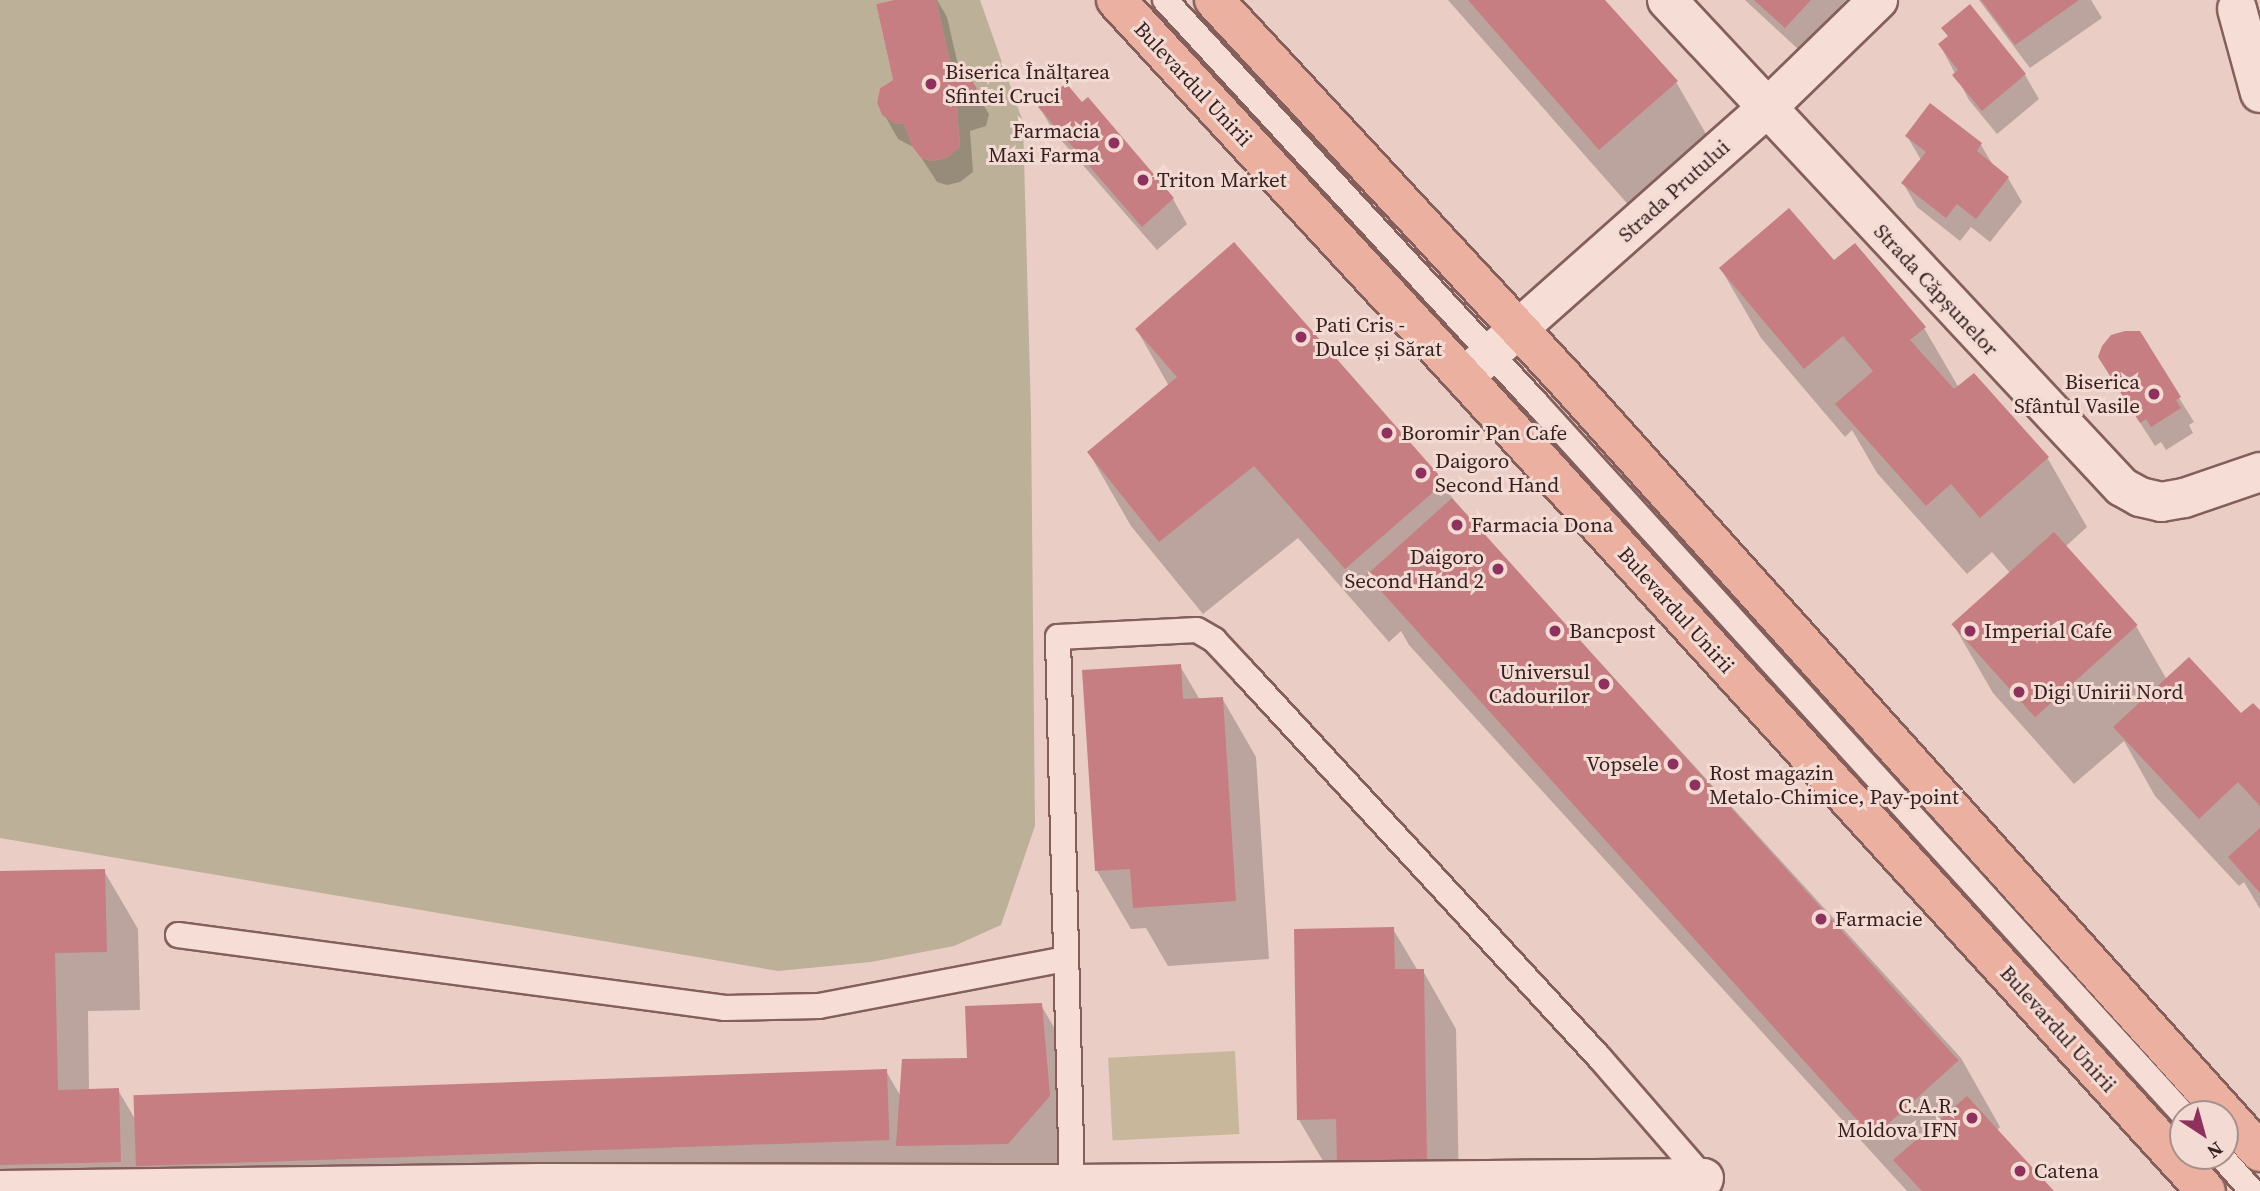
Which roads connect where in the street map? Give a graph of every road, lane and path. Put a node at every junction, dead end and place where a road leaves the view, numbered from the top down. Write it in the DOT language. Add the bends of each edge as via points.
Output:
graph roads {
  1 [pos="1116,0"];
  2 [pos="1165,0"];
  3 [pos="1214,0"];
  4 [pos="1667,0"];
  5 [pos="1878,0"];
  6 [pos="2237,9"];
  7 [pos="2260,93"];
  8 [pos="1767,108"];
  9 [pos="1519,329"];
  10 [pos="1478,365"];
  11 [pos="2260,472"];
  12 [pos="178,934"];
  13 [pos="1066,959"];
  14 [pos="2170,1100"];
  15 [pos="2260,1152"];
  16 [pos="2233,1170"];
  17 [pos="1072,1184"];
  18 [pos="1709,1185"];
  19 [pos="1396,1186"];
  20 [pos="348,1188"];
  21 [pos="0,1190"];
  22 [pos="2206,1191"];
  23 [pos="2252,1191"];
  1 -- 10 [label="main road, Bulevardul Unirii"];
  2 -- 10 [label="lane"];
  3 -- 9 [label="main road"];
  4 -- 8 [label="street, Strada Căpșunelor"];
  5 -- 8 [label="street, Strada Prutului"];
  6 -- 7 [label="street"];
  8 -- 9 [label="street, Strada Prutului"];
  8 -- 11 [label="street, Strada Căpșunelor" via="2122,487 2161,502"];
  9 -- 10 [label="street, Strada Prutului"];
  9 -- 15 [label="main road"];
  10 -- 14 [label="lane"];
  10 -- 22 [label="main road, Bulevardul Unirii"];
  12 -- 13 [label="lane" via="725,1008 819,1006"];
  13 -- 17 [label="lane"];
  13 -- 18 [label="lane" via="1058,637 1197,630 1214,640 1253,681 1599,1056"];
  16 -- 23 [label="lane"];
  17 -- 19 [label="street"];
  17 -- 20 [label="street"];
  18 -- 19 [label="street"];
  20 -- 21 [label="street"];
}
